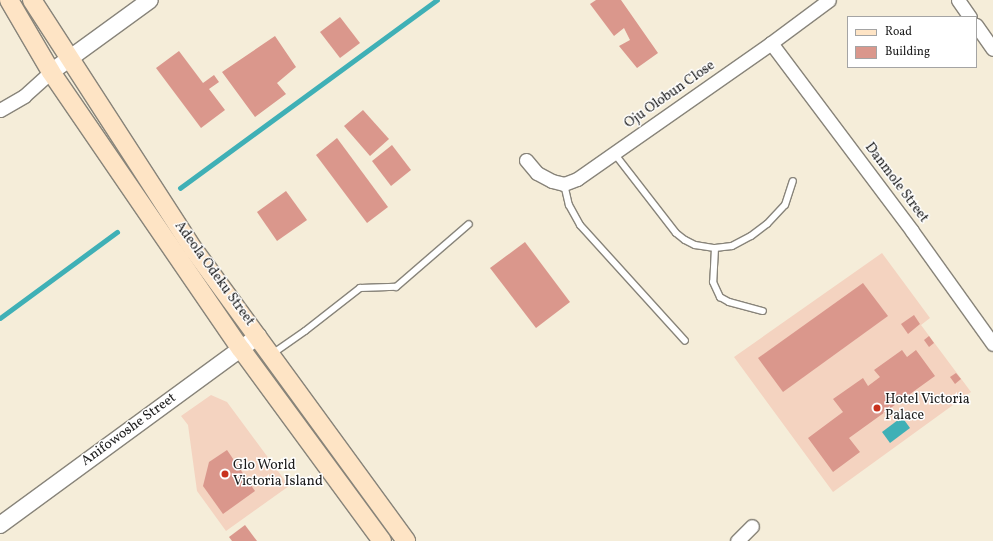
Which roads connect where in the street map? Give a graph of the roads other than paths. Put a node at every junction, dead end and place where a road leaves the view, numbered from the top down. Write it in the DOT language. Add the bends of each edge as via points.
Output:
graph roads {
  1 [pos="9,0"];
  2 [pos="32,0"];
  3 [pos="150,0"];
  4 [pos="828,0"];
  5 [pos="958,0"];
  6 [pos="969,16"];
  7 [pos="977,26"];
  8 [pos="772,43"];
  9 [pos="993,49"];
  10 [pos="69,59"];
  11 [pos="51,72"];
  12 [pos="0,110"];
  13 [pos="614,153"];
  14 [pos="526,160"];
  15 [pos="793,181"];
  16 [pos="564,184"];
  17 [pos="469,224"];
  18 [pos="715,248"];
  19 [pos="763,311"];
  20 [pos="258,336"];
  21 [pos="685,341"];
  22 [pos="993,344"];
  23 [pos="241,349"];
  24 [pos="272,355"];
  25 [pos="0,525"];
  26 [pos="752,526"];
  27 [pos="382,541"];
  28 [pos="406,541"];
  29 [pos="736,541"];
  1 -- 11 [label="main road, Adeola Odeku Street"];
  2 -- 10 [label="main road, Adeola Odeku Street"];
  3 -- 10 [label="street"];
  4 -- 8 [label="street, Oju Olobun Close"];
  5 -- 6 [label="street"];
  7 -- 9 [label="street"];
  8 -- 13 [label="street, Oju Olobun Close"];
  8 -- 22 [label="street, Danmole Street"];
  10 -- 11 [label="street"];
  10 -- 20 [label="main road, Adeola Odeku Street" via="194,250"];
  11 -- 12 [label="street" via="24,96"];
  11 -- 23 [label="main road, Adeola Odeku Street"];
  13 -- 16 [label="street, Oju Olobun Close" via="577,179"];
  13 -- 18 [label="lane" via="676,233 695,244"];
  14 -- 16 [label="street" via="537,173"];
  15 -- 18 [label="lane" via="785,205 767,224 732,246"];
  16 -- 21 [label="lane" via="569,205 580,225"];
  17 -- 24 [label="lane" via="396,287 360,288"];
  18 -- 19 [label="lane" via="713,282 720,297"];
  20 -- 23 [label="street, Anifowoshe Street"];
  20 -- 24 [label="main road, Adeola Odeku Street"];
  23 -- 25 [label="street, Anifowoshe Street"];
  23 -- 27 [label="main road, Adeola Odeku Street"];
  24 -- 28 [label="main road, Adeola Odeku Street"];
  26 -- 29 [label="street"];
}
